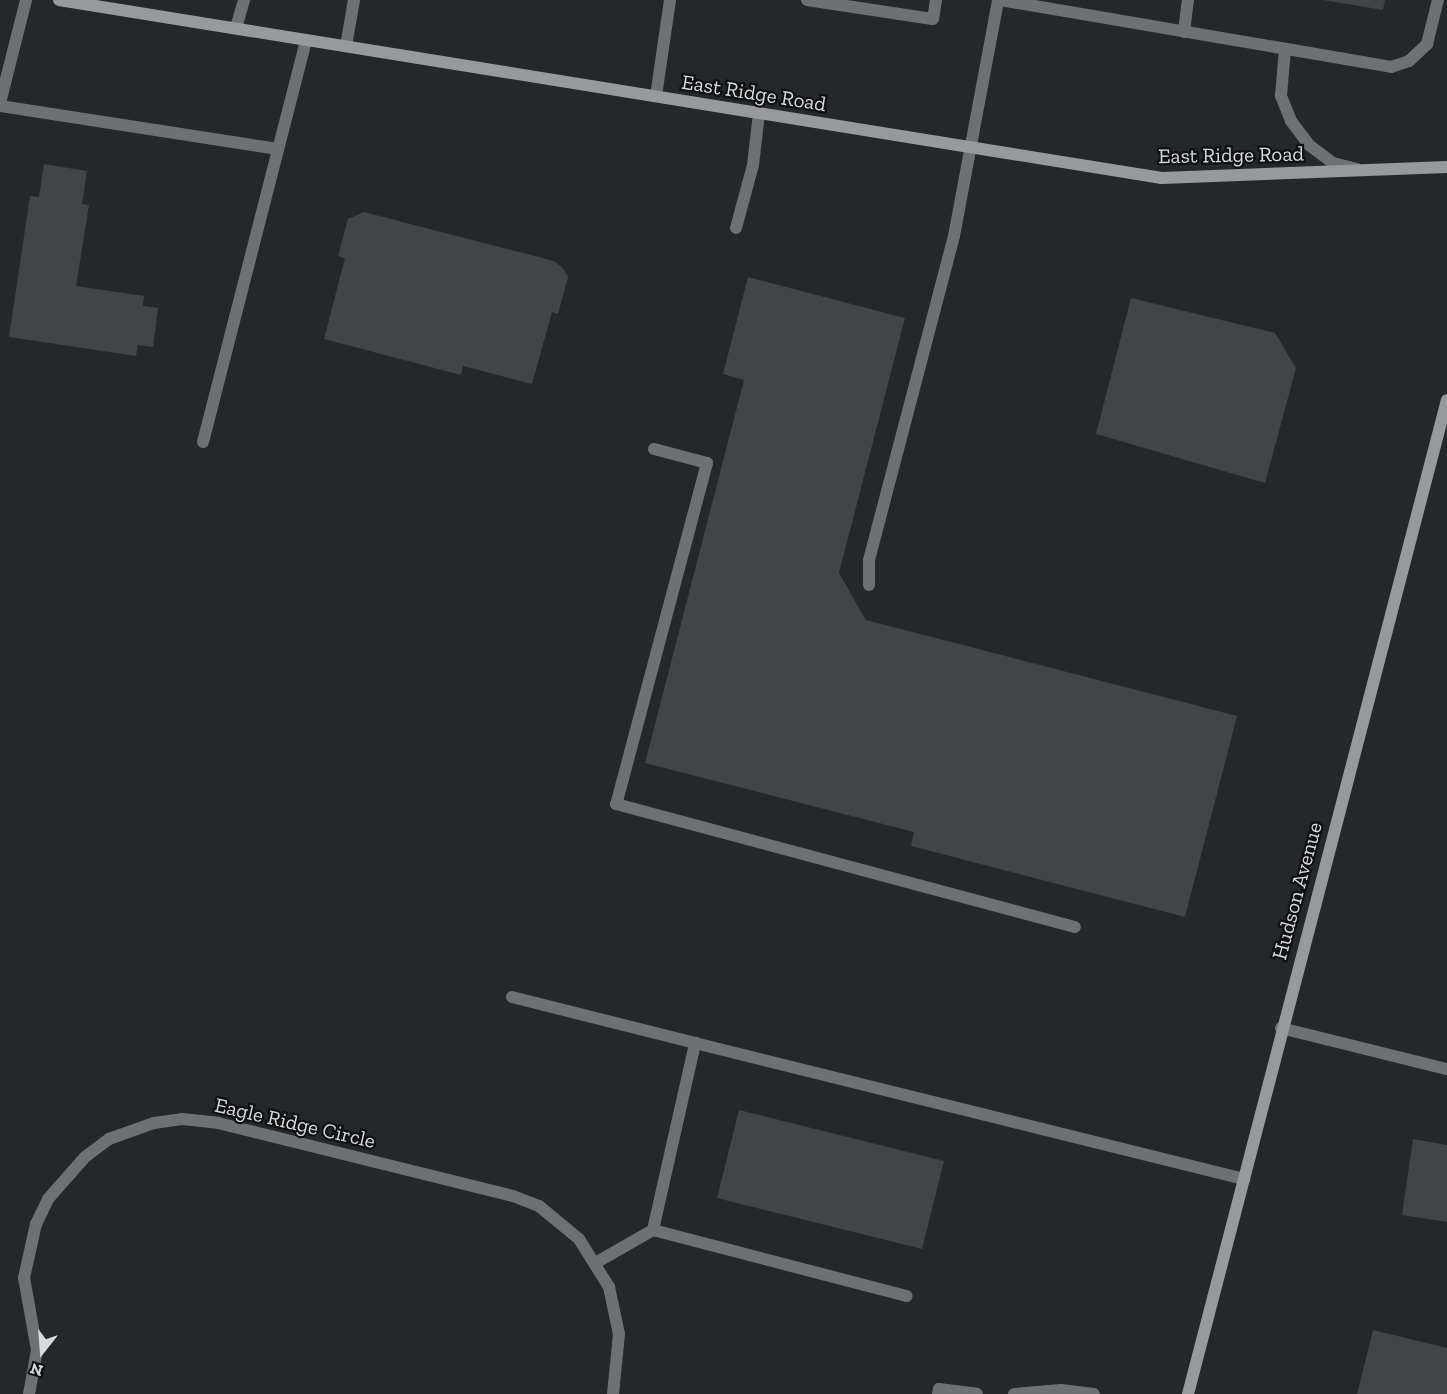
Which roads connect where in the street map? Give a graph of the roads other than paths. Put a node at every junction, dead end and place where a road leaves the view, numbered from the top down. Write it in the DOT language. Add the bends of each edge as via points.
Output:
graph roads {
  1 [pos="26,0"];
  2 [pos="59,0"];
  3 [pos="244,0"];
  4 [pos="354,0"];
  5 [pos="670,0"];
  6 [pos="807,0"];
  7 [pos="936,0"];
  8 [pos="999,0"];
  9 [pos="1188,0"];
  10 [pos="1438,0"];
  11 [pos="236,28"];
  12 [pos="1184,32"];
  13 [pos="306,40"];
  14 [pos="346,46"];
  15 [pos="1285,49"];
  16 [pos="656,96"];
  17 [pos="0,105"];
  18 [pos="759,113"];
  19 [pos="969,147"];
  20 [pos="278,149"];
  21 [pos="1447,167"];
  22 [pos="1364,171"];
  23 [pos="736,228"];
  24 [pos="1447,400"];
  25 [pos="203,442"];
  26 [pos="654,449"];
  27 [pos="869,585"];
  28 [pos="1075,927"];
  29 [pos="512,997"];
  30 [pos="1281,1028"];
  31 [pos="695,1043"];
  32 [pos="1447,1069"];
  33 [pos="1244,1179"];
  34 [pos="653,1230"];
  35 [pos="597,1262"];
  36 [pos="907,1296"];
  37 [pos="29,1394"];
  38 [pos="613,1394"];
  39 [pos="938,1394"];
  40 [pos="977,1394"];
  41 [pos="1014,1394"];
  42 [pos="1094,1394"];
  43 [pos="1188,1394"];
  1 -- 17 [label="street"];
  2 -- 11 [label="main road, East Ridge Road"];
  3 -- 11 [label="street"];
  4 -- 14 [label="street"];
  5 -- 16 [label="street"];
  6 -- 7 [label="street" via="933,20"];
  8 -- 12 [label="street"];
  8 -- 19 [label="street"];
  9 -- 12 [label="street"];
  10 -- 15 [label="street" via="1427,44 1408,61 1391,67"];
  11 -- 13 [label="main road, East Ridge Road"];
  12 -- 15 [label="street"];
  13 -- 14 [label="main road, East Ridge Road"];
  13 -- 20 [label="street"];
  14 -- 16 [label="main road, East Ridge Road"];
  15 -- 22 [label="street" via="1281,96 1291,121 1309,145 1333,163"];
  16 -- 18 [label="main road, East Ridge Road"];
  17 -- 20 [label="street"];
  18 -- 19 [label="main road, East Ridge Road"];
  18 -- 23 [label="street" via="753,165"];
  19 -- 22 [label="main road, East Ridge Road" via="1186,180"];
  19 -- 27 [label="street" via="954,236 869,560"];
  20 -- 25 [label="street"];
  21 -- 22 [label="main road, East Ridge Road"];
  24 -- 30 [label="main road, Hudson Avenue"];
  26 -- 28 [label="street" via="707,463 616,804"];
  29 -- 31 [label="street"];
  30 -- 32 [label="street"];
  30 -- 33 [label="main road, Hudson Avenue"];
  31 -- 33 [label="street"];
  31 -- 34 [label="street"];
  33 -- 43 [label="main road, Hudson Avenue"];
  34 -- 35 [label="street"];
  34 -- 36 [label="street"];
  35 -- 37 [label="street, Eagle Ridge Circle" via="559,1220 513,1196 218,1123 182,1119 154,1122 109,1139 85,1156 48,1199 36,1224 24,1278 37,1350"];
  35 -- 38 [label="street, Eagle Ridge Circle" via="609,1287 619,1334"];
  39 -- 40 [label="street" via="939,1389"];
  41 -- 42 [label="street" via="1061,1390"];
}
